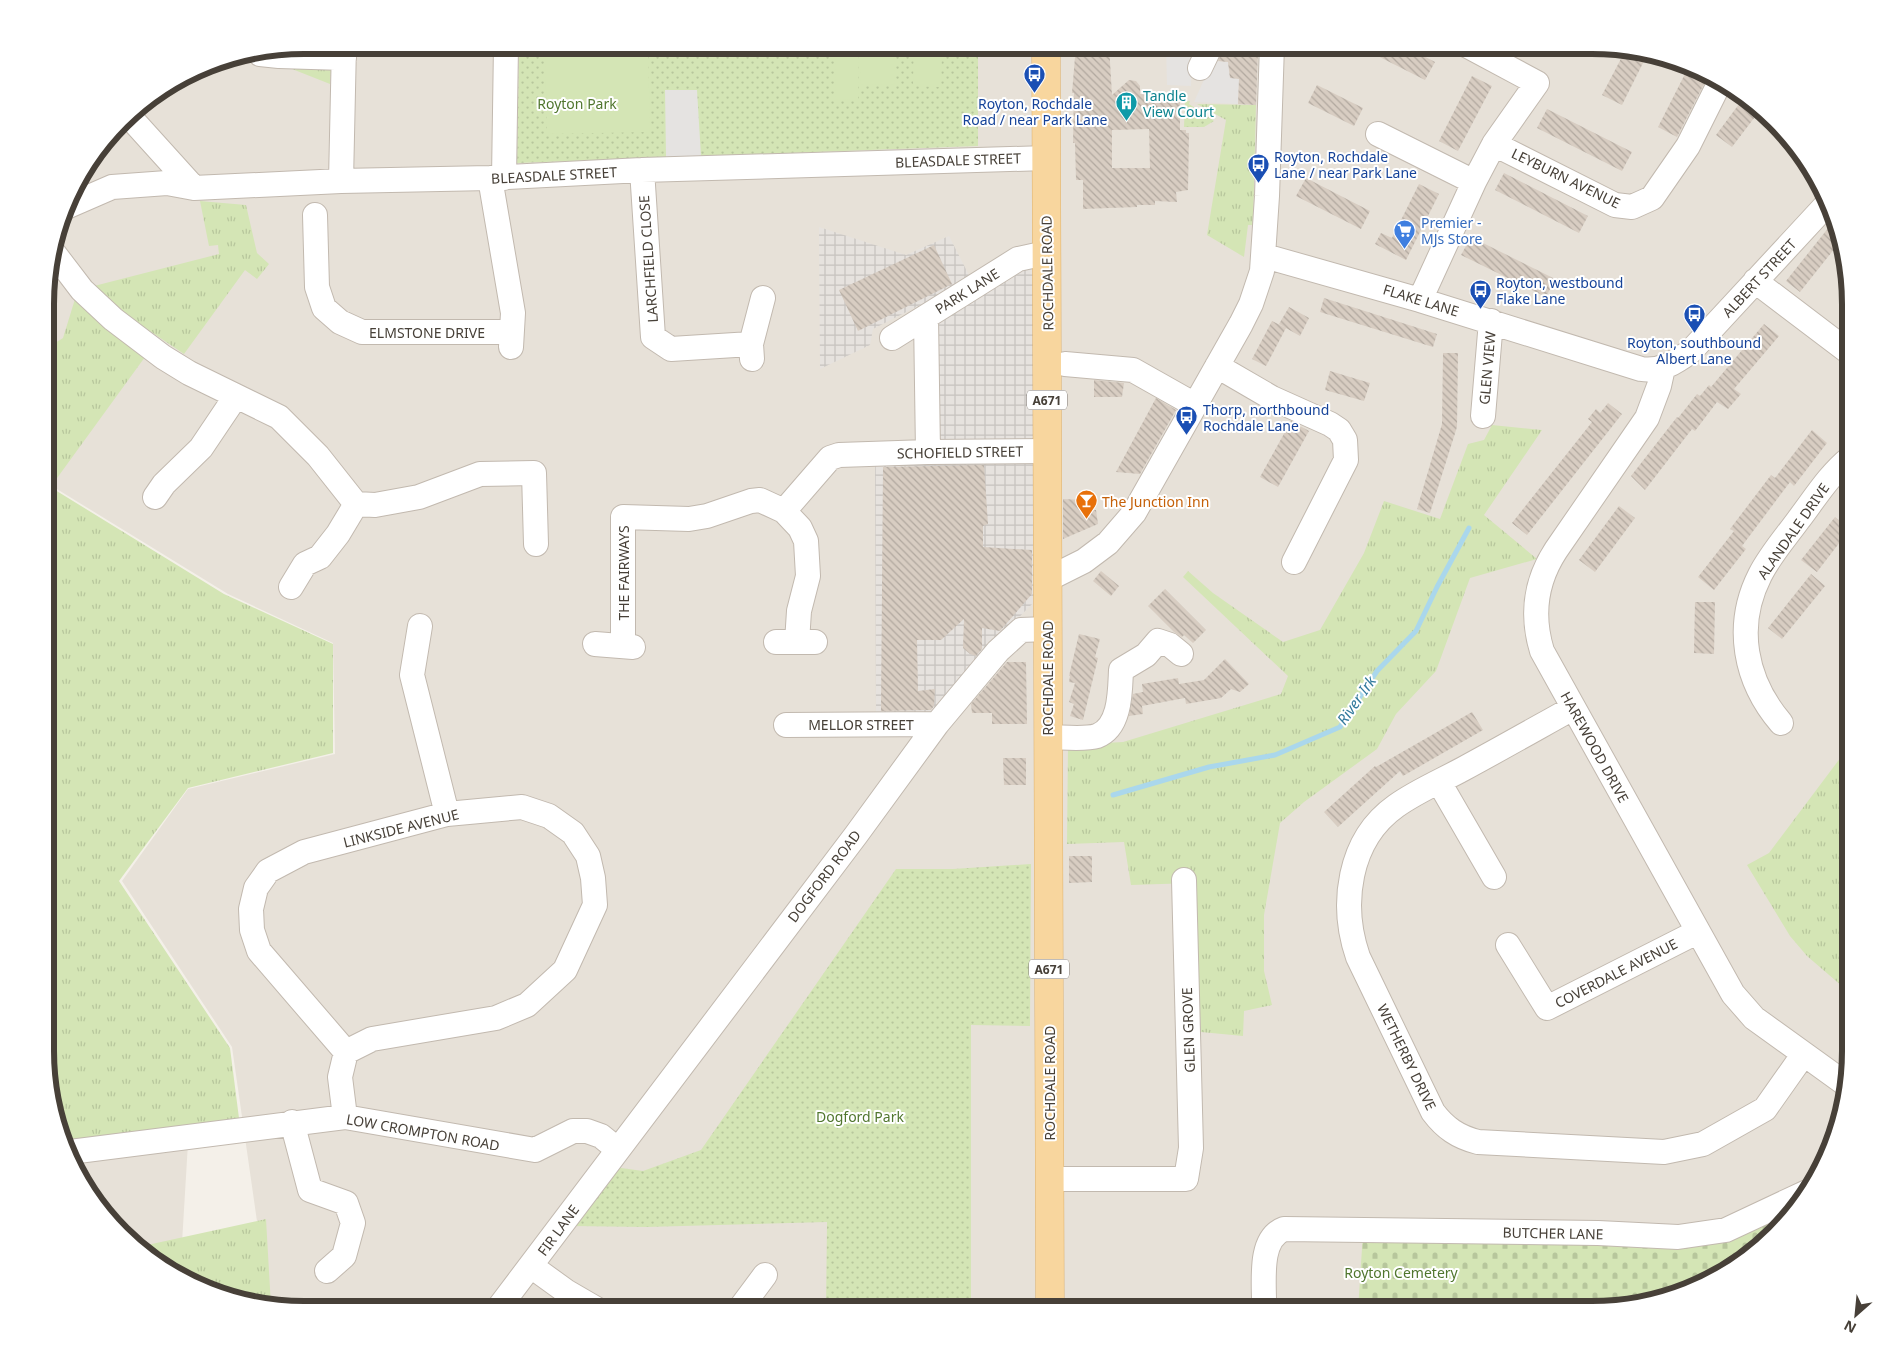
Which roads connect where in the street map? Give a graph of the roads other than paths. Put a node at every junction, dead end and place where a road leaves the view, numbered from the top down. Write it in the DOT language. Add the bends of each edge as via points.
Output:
graph roads {
  1 [pos="305,54"];
  2 [pos="344,54"];
  3 [pos="505,54"];
  4 [pos="1046,54"];
  5 [pos="1207,54"];
  6 [pos="1272,54"];
  7 [pos="1481,54"];
  8 [pos="275,56"];
  9 [pos="1200,68"];
  10 [pos="1717,87"];
  11 [pos="133,121"];
  12 [pos="1378,134"];
  13 [pos="1494,144"];
  14 [pos="1046,158"];
  15 [pos="642,170"];
  16 [pos="497,178"];
  17 [pos="341,180"];
  18 [pos="1474,182"];
  19 [pos="194,188"];
  20 [pos="75,203"];
  21 [pos="1823,208"];
  22 [pos="315,216"];
  23 [pos="1046,253"];
  24 [pos="1265,256"];
  25 [pos="58,260"];
  26 [pos="1755,281"];
  27 [pos="762,298"];
  28 [pos="1420,300"];
  29 [pos="926,317"];
  30 [pos="1491,321"];
  31 [pos="892,338"];
  32 [pos="1842,347"];
  33 [pos="1065,364"];
  34 [pos="1217,366"];
  35 [pos="1662,368"];
  36 [pos="236,396"];
  37 [pos="1195,405"];
  38 [pos="1483,416"];
  39 [pos="1046,451"];
  40 [pos="928,452"];
  41 [pos="1842,466"];
  42 [pos="155,497"];
  43 [pos="356,504"];
  44 [pos="784,510"];
  45 [pos="536,544"];
  46 [pos="1294,562"];
  47 [pos="1048,578"];
  48 [pos="291,587"];
  49 [pos="420,626"];
  50 [pos="1047,629"];
  51 [pos="796,642"];
  52 [pos="595,644"];
  53 [pos="1181,654"];
  54 [pos="1573,708"];
  55 [pos="1781,723"];
  56 [pos="937,724"];
  57 [pos="786,725"];
  58 [pos="1047,737"];
  59 [pos="1439,782"];
  60 [pos="447,814"];
  61 [pos="1494,876"];
  62 [pos="1184,880"];
  63 [pos="1697,932"];
  64 [pos="1508,945"];
  65 [pos="346,1052"];
  66 [pos="1803,1055"];
  67 [pos="1840,1081"];
  68 [pos="345,1117"];
  69 [pos="292,1122"];
  70 [pos="617,1149"];
  71 [pos="75,1151"];
  72 [pos="1050,1179"];
  73 [pos="1796,1197"];
  74 [pos="531,1266"];
  75 [pos="327,1271"];
  76 [pos="765,1275"];
  77 [pos="504,1301"];
  78 [pos="582,1301"];
  79 [pos="746,1301"];
  80 [pos="1050,1301"];
  81 [pos="1264,1301"];
  1 -- 8 [label="street"];
  2 -- 17 [label="street"];
  3 -- 16 [label="street, ELMSTONE DRIVE"];
  4 -- 14 [label="main road, ROCHDALE ROAD / A671"];
  5 -- 9 [label="street"];
  6 -- 24 [label="street"];
  7 -- 13 [label="street" via="1537,83"];
  10 -- 13 [label="street, LEYBURN AVENUE" via="1688,146 1652,198 1639,206 1615,205"];
  11 -- 19 [label="street"];
  12 -- 18 [label="street"];
  13 -- 18 [label="street"];
  14 -- 15 [label="street, BLEASDALE STREET"];
  14 -- 23 [label="main road, ROCHDALE ROAD / A671"];
  15 -- 16 [label="street, BLEASDALE STREET"];
  15 -- 27 [label="street, LARCHFIELD CLOSE" via="653,337 671,349 752,352"];
  16 -- 17 [label="street, BLEASDALE STREET"];
  16 -- 22 [label="street, ELMSTONE DRIVE" via="513,313 511,340 362,332 340,322 324,308 317,288"];
  17 -- 19 [label="street, BLEASDALE STREET"];
  18 -- 28 [label="street"];
  19 -- 20 [label="street, BLEASDALE STREET" via="167,183 112,187"];
  21 -- 26 [label="street, ALBERT STREET"];
  23 -- 29 [label="street, PARK LANE" via="1018,259"];
  23 -- 39 [label="main road, ROCHDALE ROAD / A671"];
  24 -- 28 [label="street, FLAKE LANE"];
  24 -- 34 [label="street" via="1251,304"];
  25 -- 36 [label="street" via="82,290 139,339 189,373"];
  26 -- 32 [label="street"];
  26 -- 35 [label="street, ALBERT STREET" via="1691,351"];
  28 -- 30 [label="street, FLAKE LANE"];
  29 -- 31 [label="street, PARK LANE"];
  29 -- 40 [label="street"];
  30 -- 35 [label="street, FLAKE LANE" via="1642,370"];
  30 -- 38 [label="street, GLEN VIEW"];
  33 -- 37 [label="street" via="1133,370"];
  34 -- 37 [label="street"];
  34 -- 46 [label="street" via="1272,398 1330,424 1340,430 1345,440 1346,460"];
  35 -- 54 [label="street, HAREWOOD DRIVE" via="1647,418 1556,550 1539,585 1535,611 1538,638 1542,652"];
  36 -- 42 [label="street" via="201,448"];
  36 -- 43 [label="street" via="279,417 300,435"];
  37 -- 47 [label="street" via="1134,513 1108,543 1084,561"];
  39 -- 40 [label="street, SCHOFIELD STREET"];
  39 -- 47 [label="main road, ROCHDALE ROAD / A671"];
  40 -- 44 [label="street, SCHOFIELD STREET" via="830,458"];
  41 -- 55 [label="street, ALANDALE DRIVE" via="1770,558 1748,608 1748,662 1760,695"];
  43 -- 45 [label="street" via="375,505 419,498 480,474 534,473"];
  43 -- 48 [label="street" via="320,557 305,564"];
  44 -- 51 [label="street, THE FAIRWAYS" via="800,528 806,541 808,576 799,611"];
  44 -- 52 [label="street, THE FAIRWAYS" via="760,500 707,516 623,517 628,646"];
  47 -- 50 [label="main road, ROCHDALE ROAD / A671"];
  49 -- 60 [label="street" via="412,675"];
  50 -- 56 [label="street, DOGFORD ROAD" via="1021,630 998,651"];
  50 -- 58 [label="main road, ROCHDALE ROAD / A671"];
  53 -- 58 [label="street" via="1158,641 1146,655 1121,670 1119,702 1109,728 1097,736"];
  54 -- 59 [label="street, WETHERBY DRIVE"];
  54 -- 63 [label="street, HAREWOOD DRIVE"];
  56 -- 57 [label="street, MELLOR STREET"];
  56 -- 70 [label="street, DOGFORD ROAD"];
  58 -- 72 [label="main road, ROCHDALE ROAD / A671"];
  59 -- 61 [label="street"];
  59 -- 66 [label="street, WETHERBY DRIVE" via="1396,806 1372,831 1356,861 1348,909 1358,957 1433,1112 1449,1130 1478,1142 1664,1152 1703,1144 1765,1109"];
  60 -- 65 [label="street, LINKSIDE AVENUE" via="304,852 268,871 256,888 251,909 252,930 259,951"];
  60 -- 65 [label="street, LINKSIDE AVENUE" via="522,807 549,816 573,833 588,856 593,878 595,904 587,925 565,970 527,1005 496,1018 372,1039"];
  62 -- 72 [label="street, GLEN GROVE" via="1191,1148 1186,1179"];
  63 -- 64 [label="street, COVERDALE AVENUE" via="1547,1008"];
  63 -- 66 [label="street, HAREWOOD DRIVE" via="1733,994 1754,1018"];
  65 -- 68 [label="street" via="340,1077"];
  66 -- 67 [label="street, HAREWOOD DRIVE"];
  68 -- 69 [label="street, LOW CROMPTON ROAD"];
  68 -- 70 [label="street, LOW CROMPTON ROAD" via="535,1150 573,1130 587,1131 601,1136"];
  69 -- 71 [label="street, LOW CROMPTON ROAD"];
  69 -- 75 [label="street" via="310,1190 346,1203 353,1224 344,1256"];
  70 -- 74 [label="street, FIR LANE"];
  72 -- 80 [label="main road, ROCHDALE ROAD / A671"];
  73 -- 81 [label="street, BUTCHER LANE" via="1726,1230 1678,1237 1588,1233 1278,1231 1267,1244"];
  74 -- 77 [label="street, FIR LANE"];
  74 -- 78 [label="street"];
  76 -- 79 [label="street"];
}
